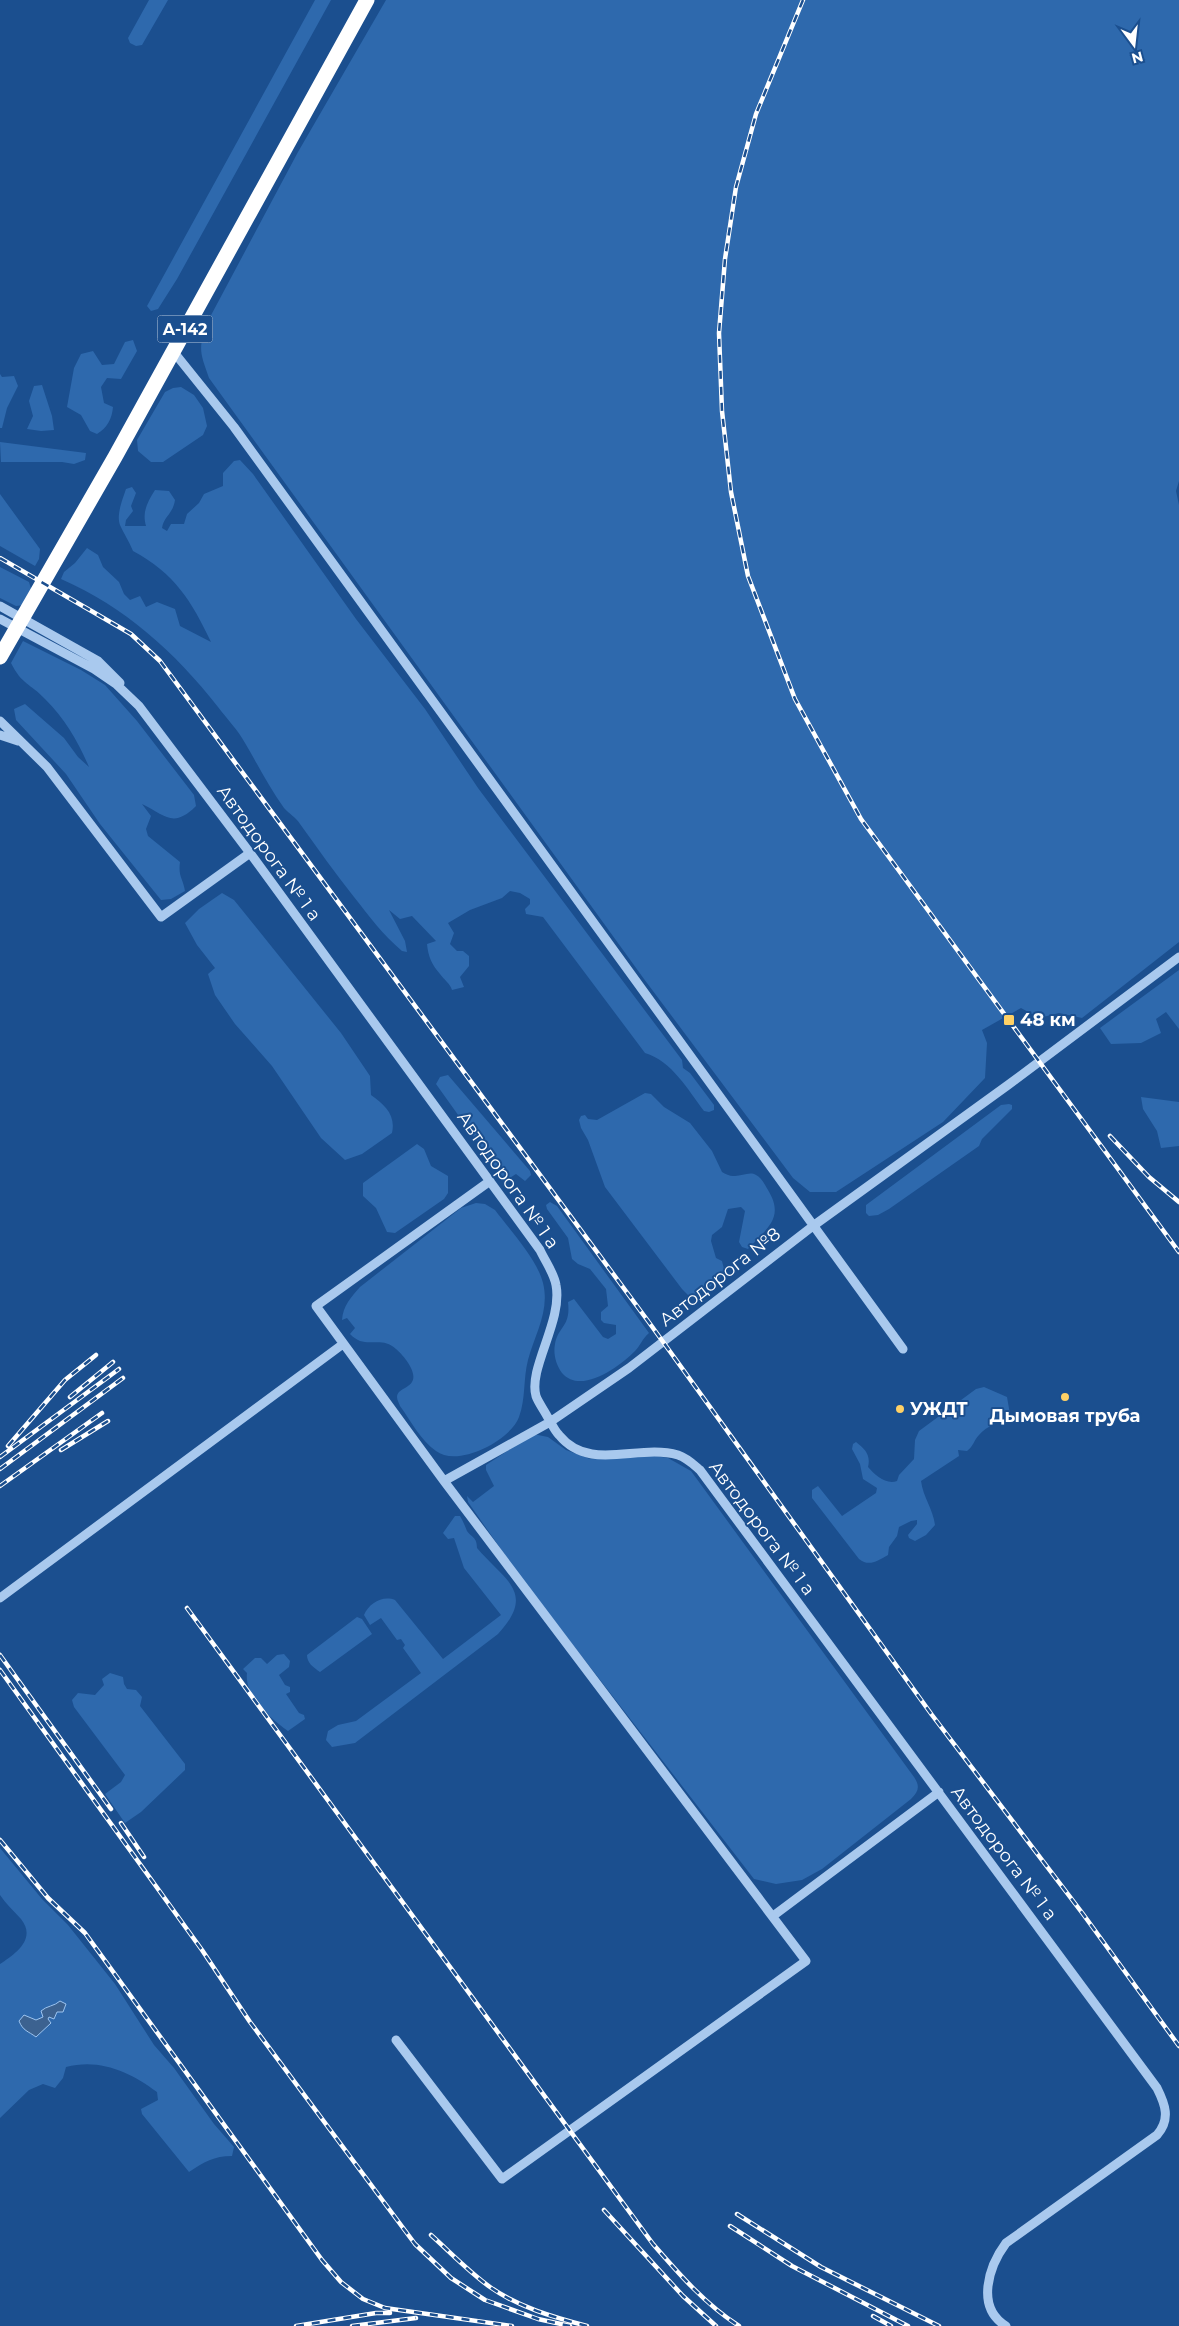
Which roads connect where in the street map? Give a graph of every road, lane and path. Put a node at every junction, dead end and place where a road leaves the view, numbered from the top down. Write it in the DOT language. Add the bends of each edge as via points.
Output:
graph roads {
  1 [pos="367,0"];
  2 [pos="173,351"];
  3 [pos="2,607"];
  4 [pos="0,619"];
  5 [pos="0,657"];
  6 [pos="139,706"];
  7 [pos="0,721"];
  8 [pos="0,728"];
  9 [pos="0,735"];
  10 [pos="23,743"];
  11 [pos="250,853"];
  12 [pos="1179,957"];
  13 [pos="490,1181"];
  14 [pos="813,1226"];
  15 [pos="343,1344"];
  16 [pos="903,1349"];
  17 [pos="550,1422"];
  18 [pos="444,1480"];
  19 [pos="0,1598"];
  20 [pos="939,1792"];
  21 [pos="773,1916"];
  22 [pos="396,2040"];
  23 [pos="1006,2326"];
  1 -- 2 [label="highway, А-142"];
  2 -- 5 [label="highway, А-142"];
  2 -- 14 [label="street" via="240,435"];
  3 -- 6 [label="street" via="98,662"];
  4 -- 6 [label="street, Автодорога № 1 а" via="116,684"];
  6 -- 11 [label="street, Автодорога № 1 а"];
  7 -- 10 [label="street"];
  8 -- 10 [label="street"];
  9 -- 10 [label="street"];
  10 -- 11 [label="street" via="47,767 161,917"];
  11 -- 13 [label="street, Автодорога № 1 а"];
  12 -- 14 [label="street, Автодорога №8" via="1008,1086"];
  13 -- 15 [label="street" via="316,1306"];
  13 -- 17 [label="street, Автодорога № 1 а" via="540,1250 556,1284 556,1315 535,1380 536,1396"];
  14 -- 16 [label="street"];
  14 -- 17 [label="street, Автодорога №8" via="629,1368"];
  15 -- 18 [label="street"];
  15 -- 19 [label="street"];
  17 -- 18 [label="street, Автодорога №8"];
  17 -- 20 [label="street, Автодорога № 1 а" via="569,1445 586,1454 608,1457 677,1455 700,1470"];
  18 -- 21 [label="street"];
  20 -- 21 [label="street"];
  20 -- 23 [label="street, Автодорога № 1 а" via="1165,2103 1166,2118 1157,2135 1001,2249 990,2272 987,2291 994,2316"];
  21 -- 22 [label="street" via="806,1961 502,2179"];
}
